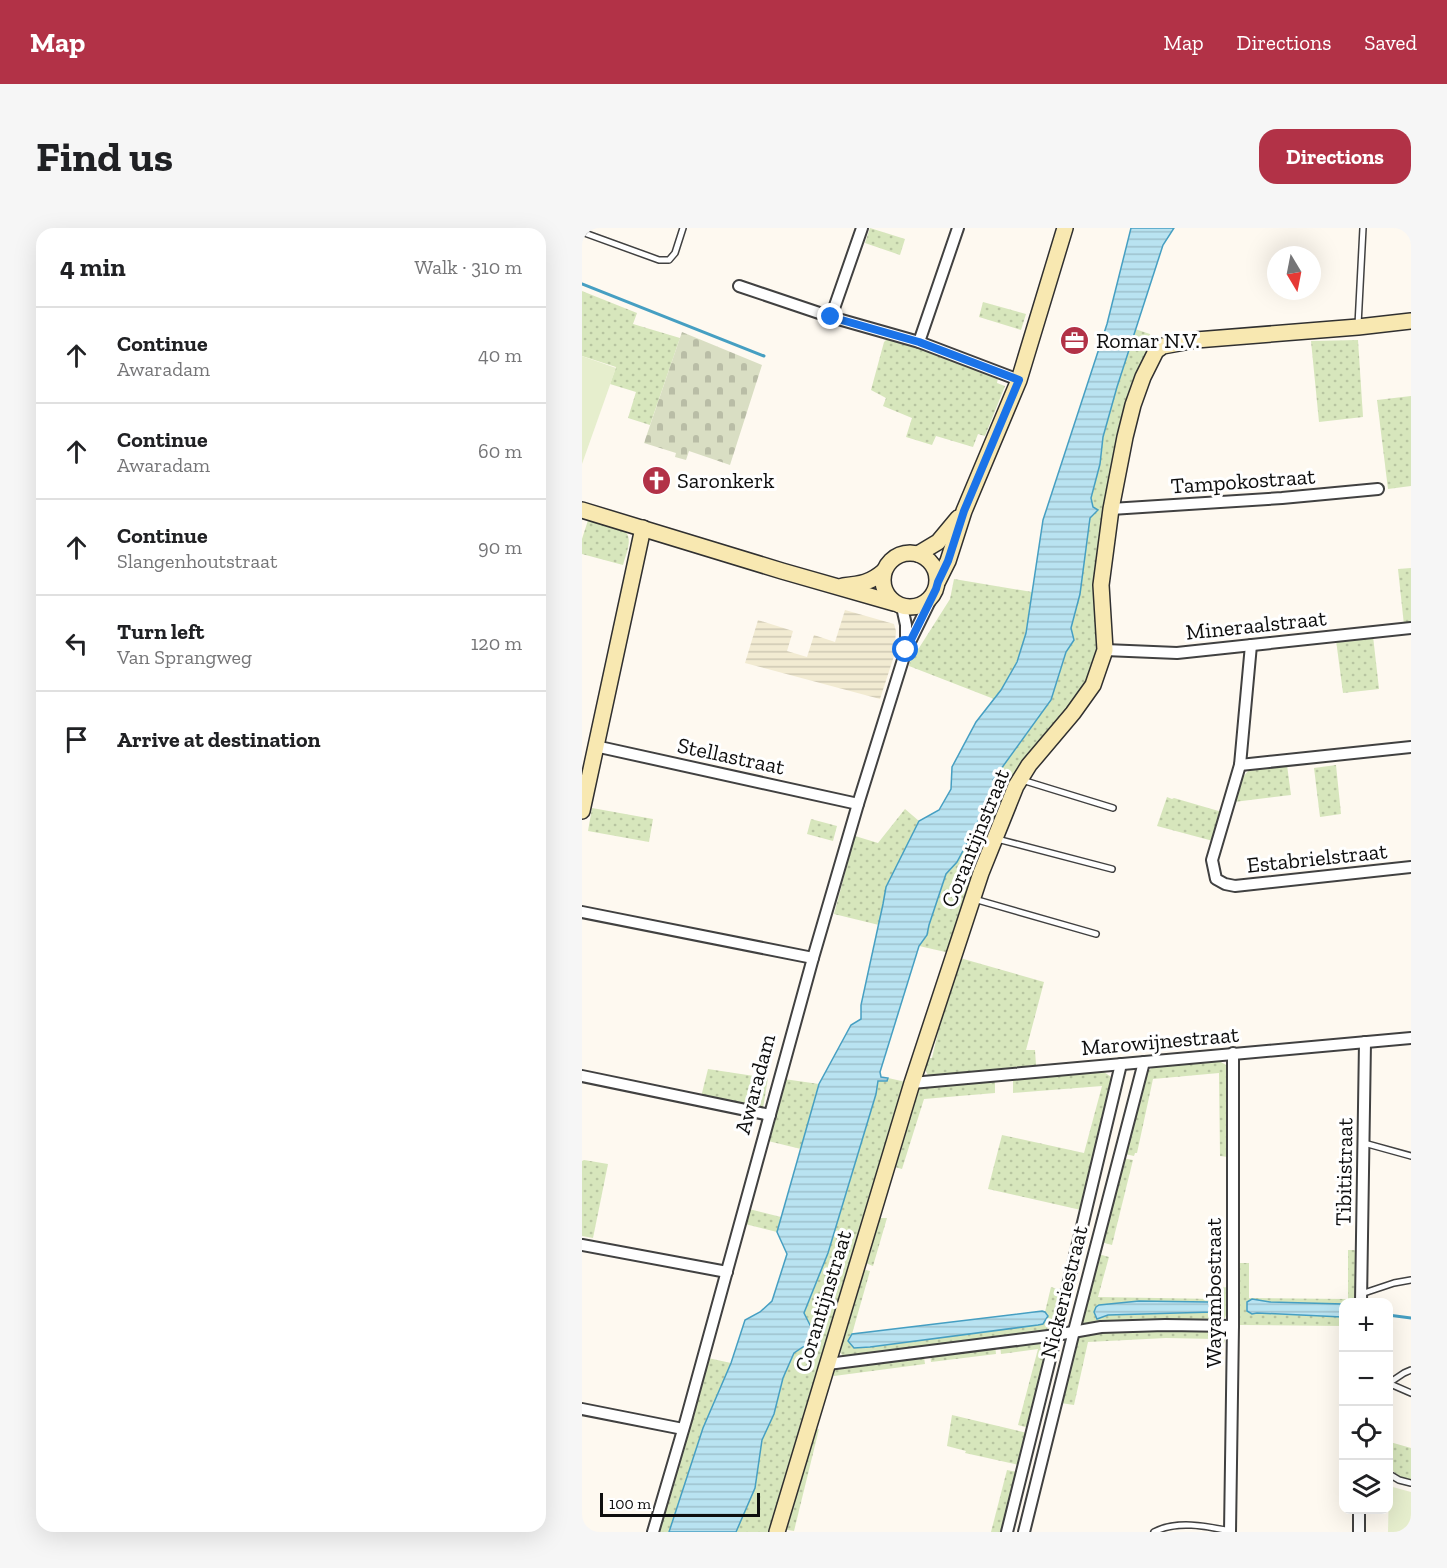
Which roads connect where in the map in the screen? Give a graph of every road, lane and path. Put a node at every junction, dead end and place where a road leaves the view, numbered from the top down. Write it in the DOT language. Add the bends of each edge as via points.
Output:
graph roads {
  1 [pos="683,228"];
  2 [pos="862,228"];
  3 [pos="958,228"];
  4 [pos="1065,228"];
  5 [pos="1363,228"];
  6 [pos="582,232"];
  7 [pos="739,286"];
  8 [pos="831,317"];
  9 [pos="1411,321"];
  10 [pos="1358,327"];
  11 [pos="919,342"];
  12 [pos="1019,380"];
  13 [pos="1378,489"];
  14 [pos="1111,509"];
  15 [pos="582,510"];
  16 [pos="964,511"];
  17 [pos="642,528"];
  18 [pos="918,554"];
  19 [pos="884,571"];
  20 [pos="938,582"];
  21 [pos="837,587"];
  22 [pos="932,597"];
  23 [pos="898,605"];
  24 [pos="1411,628"];
  25 [pos="1251,645"];
  26 [pos="906,650"];
  27 [pos="1105,650"];
  28 [pos="596,746"];
  29 [pos="1411,747"];
  30 [pos="1240,765"];
  31 [pos="586,773"];
  32 [pos="1020,780"];
  33 [pos="858,804"];
  34 [pos="1113,808"];
  35 [pos="582,812"];
  36 [pos="995,839"];
  37 [pos="1411,867"];
  38 [pos="1112,869"];
  39 [pos="972,899"];
  40 [pos="582,912"];
  41 [pos="1096,934"];
  42 [pos="813,958"];
  43 [pos="1411,1038"];
  44 [pos="1365,1042"];
  45 [pos="1233,1053"];
  46 [pos="1144,1062"];
  47 [pos="1121,1064"];
  48 [pos="582,1076"];
  49 [pos="912,1083"];
  50 [pos="770,1115"];
  51 [pos="1364,1143"];
  52 [pos="1411,1156"];
  53 [pos="582,1245"];
  54 [pos="727,1272"];
  55 [pos="1411,1280"];
  56 [pos="1361,1298"];
  57 [pos="1233,1326"];
  58 [pos="1074,1331"];
  59 [pos="1056,1335"];
  60 [pos="828,1364"];
  61 [pos="1411,1370"];
  62 [pos="1393,1380"];
  63 [pos="1393,1385"];
  64 [pos="1411,1393"];
  65 [pos="582,1409"];
  66 [pos="683,1429"];
  67 [pos="1393,1476"];
  68 [pos="1411,1483"];
  69 [pos="1359,1514"];
  70 [pos="653,1532"];
  71 [pos="777,1532"];
  72 [pos="1007,1532"];
  73 [pos="1024,1532"];
  74 [pos="1154,1532"];
  75 [pos="1230,1532"];
  76 [pos="1359,1532"];
  1 -- 6 [label="lane" via="669,260 659,260"];
  2 -- 8 [label="street"];
  3 -- 11 [label="street"];
  4 -- 12 [label="street"];
  5 -- 10 [label="lane"];
  7 -- 8 [label="street"];
  8 -- 11 [label="street"];
  9 -- 10 [label="street, Corantijnstraat"];
  10 -- 14 [label="street, Corantijnstraat" via="1197,340 1163,346 1156,351 1133,405"];
  11 -- 12 [label="street"];
  12 -- 16 [label="street"];
  13 -- 14 [label="street, Tampokostraat"];
  14 -- 27 [label="street, Corantijnstraat" via="1101,585"];
  15 -- 17 [label="street"];
  16 -- 18 [label="street" via="938,542"];
  16 -- 20 [label="street"];
  17 -- 21 [label="street"];
  17 -- 28 [label="street"];
  18 -- 19 [label="street" via="894,558"];
  18 -- 20 [label="street" via="932,564"];
  19 -- 21 [label="street" via="868,582"];
  19 -- 23 [label="street" via="884,589"];
  20 -- 22 [label="street"];
  21 -- 23 [label="street"];
  22 -- 23 [label="street" via="919,606"];
  22 -- 26 [label="street, Awaradam"];
  23 -- 26 [label="street, Awaradam" via="906,626"];
  24 -- 25 [label="street, Mineraalstraat"];
  25 -- 27 [label="street, Mineraalstraat" via="1178,653"];
  25 -- 30 [label="street, Estabrielstraat"];
  26 -- 33 [label="street, Awaradam"];
  27 -- 32 [label="street, Corantijnstraat" via="1093,685"];
  28 -- 31 [label="street"];
  28 -- 33 [label="street, Stellastraat"];
  29 -- 30 [label="street"];
  30 -- 37 [label="street, Estabrielstraat" via="1212,860 1216,879 1225,885"];
  31 -- 35 [label="street"];
  32 -- 34 [label="lane"];
  32 -- 36 [label="street, Corantijnstraat"];
  33 -- 42 [label="street, Awaradam"];
  36 -- 38 [label="lane"];
  36 -- 39 [label="street, Corantijnstraat"];
  39 -- 41 [label="lane"];
  39 -- 49 [label="street, Corantijnstraat"];
  40 -- 42 [label="street"];
  42 -- 50 [label="street, Awaradam"];
  43 -- 44 [label="street, Marowijnestraat"];
  44 -- 45 [label="street, Marowijnestraat"];
  44 -- 51 [label="street, Tibitistraat"];
  45 -- 46 [label="street, Marowijnestraat"];
  45 -- 57 [label="street, Wayambostraat"];
  46 -- 47 [label="street, Marowijnestraat"];
  46 -- 58 [label="street, Nickeriestraat"];
  47 -- 49 [label="street, Marowijnestraat"];
  47 -- 59 [label="street, Nickeriestraat"];
  48 -- 50 [label="street"];
  49 -- 60 [label="street, Corantijnstraat"];
  50 -- 54 [label="street, Awaradam"];
  51 -- 52 [label="lane"];
  51 -- 56 [label="street, Tibitistraat"];
  53 -- 54 [label="street"];
  54 -- 66 [label="street, Awaradam"];
  55 -- 56 [label="lane"];
  57 -- 58 [label="street" via="1122,1326"];
  57 -- 75 [label="street, Wayambostraat"];
  58 -- 59 [label="street"];
  58 -- 73 [label="street, Nickeriestraat"];
  59 -- 60 [label="street"];
  59 -- 72 [label="street, Nickeriestraat"];
  60 -- 71 [label="street, Corantijnstraat"];
  61 -- 62 [label="lane"];
  63 -- 64 [label="lane"];
  65 -- 66 [label="street"];
  66 -- 70 [label="street, Awaradam"];
  67 -- 68 [label="lane"];
  69 -- 76 [label="street"];
  74 -- 75 [label="lane" via="1189,1525"];
}
